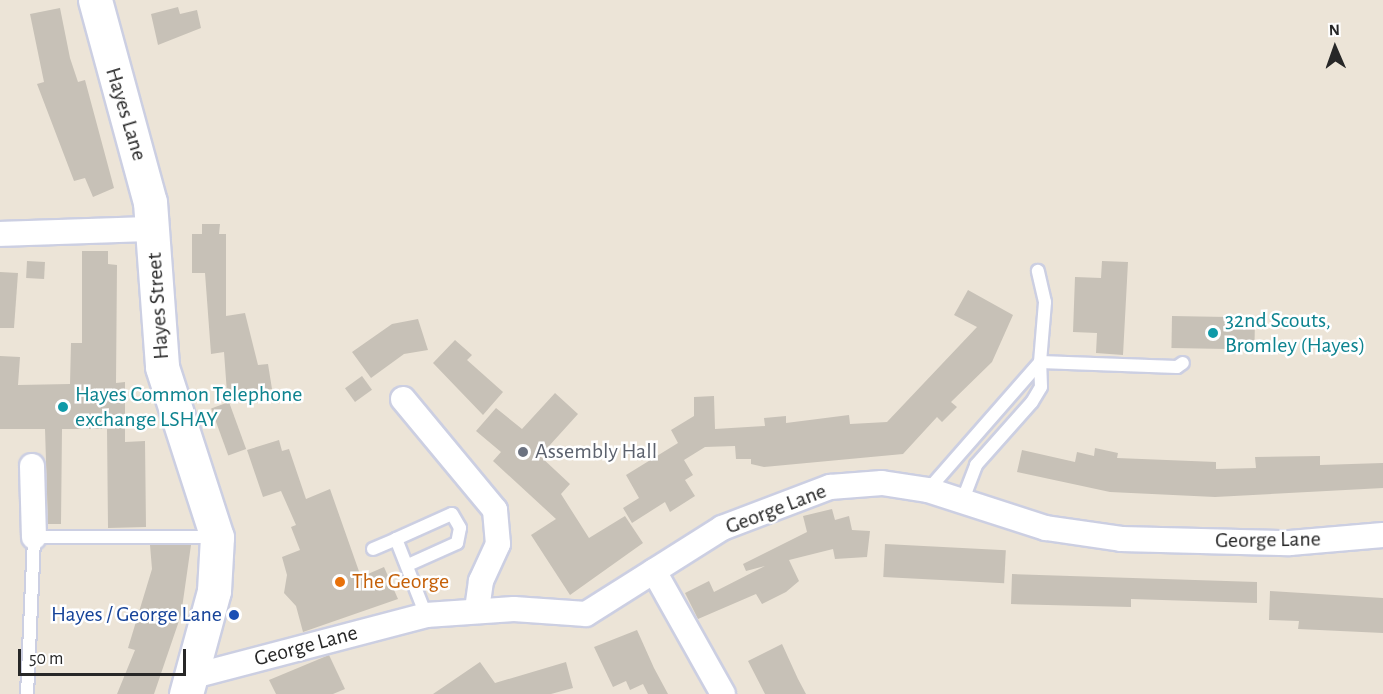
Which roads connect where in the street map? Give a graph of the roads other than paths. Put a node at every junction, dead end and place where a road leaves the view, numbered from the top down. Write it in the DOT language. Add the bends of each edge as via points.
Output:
graph roads {
  1 [pos="95,0"];
  2 [pos="152,229"];
  3 [pos="0,234"];
  4 [pos="1038,271"];
  5 [pos="1040,362"];
  6 [pos="1183,363"];
  7 [pos="403,399"];
  8 [pos="32,466"];
  9 [pos="928,490"];
  10 [pos="962,502"];
  11 [pos="1383,535"];
  12 [pos="34,537"];
  13 [pos="217,537"];
  14 [pos="396,539"];
  15 [pos="373,549"];
  16 [pos="408,565"];
  17 [pos="654,571"];
  18 [pos="477,610"];
  19 [pos="426,615"];
  20 [pos="190,685"];
  21 [pos="27,694"];
  22 [pos="723,694"];
  1 -- 2 [label="main road, Hayes Lane" via="146,182"];
  2 -- 3 [label="street"];
  2 -- 13 [label="main road, Hayes Street" via="162,367"];
  4 -- 5 [label="lane" via="1045,302"];
  5 -- 6 [label="lane" via="1176,367"];
  5 -- 9 [label="lane"];
  5 -- 10 [label="lane" via="1041,387 976,465"];
  7 -- 18 [label="street" via="495,510 498,544 481,580"];
  8 -- 12 [label="street"];
  9 -- 10 [label="street, George Lane"];
  9 -- 17 [label="street, George Lane" via="882,483 830,487 722,528"];
  10 -- 11 [label="street, George Lane" via="1046,528 1121,539 1290,543"];
  12 -- 13 [label="lane"];
  12 -- 21 [label="lane"];
  13 -- 20 [label="main road, Hayes Street" via="219,564"];
  14 -- 15 [label="lane"];
  14 -- 16 [label="lane"];
  14 -- 16 [label="lane" via="452,514 460,528 457,543"];
  16 -- 19 [label="lane"];
  17 -- 18 [label="street, George Lane" via="579,616"];
  17 -- 22 [label="street"];
  18 -- 19 [label="street, George Lane"];
  19 -- 20 [label="street, George Lane"];
}
